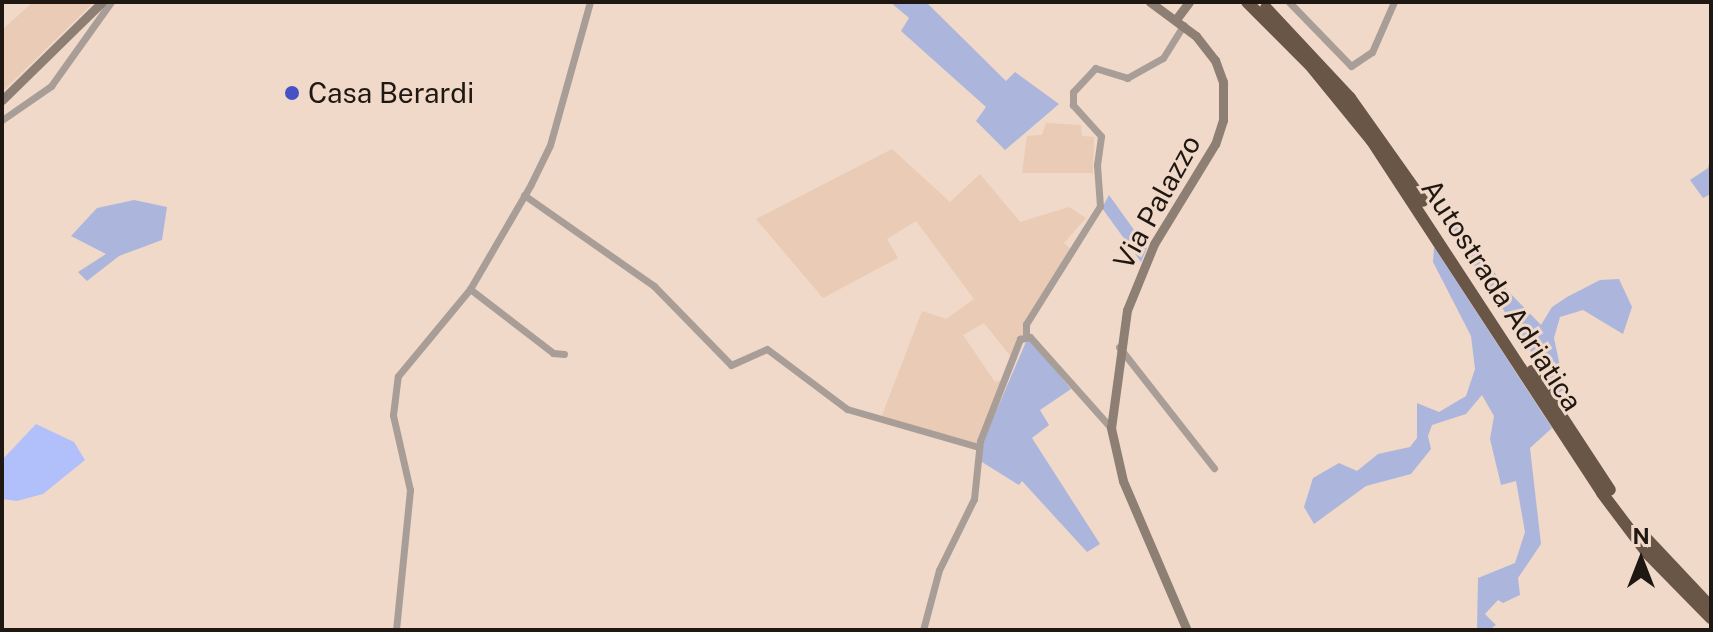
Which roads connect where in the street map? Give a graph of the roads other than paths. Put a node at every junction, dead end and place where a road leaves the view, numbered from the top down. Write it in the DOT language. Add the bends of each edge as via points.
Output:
graph roads {
  1 [pos="102,2"];
  2 [pos="111,2"];
  3 [pos="590,2"];
  4 [pos="1150,2"];
  5 [pos="1189,2"];
  6 [pos="1247,2"];
  7 [pos="1259,2"];
  8 [pos="1289,2"];
  9 [pos="1394,2"];
  10 [pos="1181,22"];
  11 [pos="2,100"];
  12 [pos="4,116"];
  13 [pos="524,195"];
  14 [pos="470,289"];
  15 [pos="1026,334"];
  16 [pos="1118,346"];
  17 [pos="564,354"];
  18 [pos="1111,428"];
  19 [pos="979,447"];
  20 [pos="1214,468"];
  21 [pos="1711,607"];
  22 [pos="1711,618"];
  23 [pos="396,630"];
  24 [pos="923,630"];
  25 [pos="1187,630"];
  1 -- 11 [label="street"];
  2 -- 12 [label="street" via="51,86"];
  3 -- 13 [label="street" via="550,145"];
  4 -- 10 [label="street, Via Palazzo"];
  5 -- 10 [label="street"];
  6 -- 22 [label="highway, Autostrada Adriatica" via="1310,65 1372,141 1602,493 1648,554"];
  7 -- 21 [label="highway, Autostrada Adriatica" via="1316,59 1369,124 1610,490 1653,547"];
  8 -- 9 [label="street" via="1351,66 1372,52"];
  10 -- 15 [label="street" via="1163,58 1127,78 1095,68 1073,92 1073,105 1101,136 1100,206 1026,324"];
  10 -- 16 [label="street, Via Palazzo" via="1220,72 1223,120 1207,160 1137,280"];
  13 -- 14 [label="street"];
  13 -- 19 [label="street" via="654,286 731,365 767,349 847,409"];
  14 -- 17 [label="street" via="553,353"];
  14 -- 23 [label="street" via="411,357 396,386 395,434 410,490"];
  15 -- 18 [label="street"];
  15 -- 19 [label="street"];
  16 -- 18 [label="street, Via Palazzo"];
  16 -- 20 [label="street"];
  18 -- 25 [label="street, Via Palazzo" via="1123,481"];
  19 -- 24 [label="street" via="974,499 939,570"];
}
